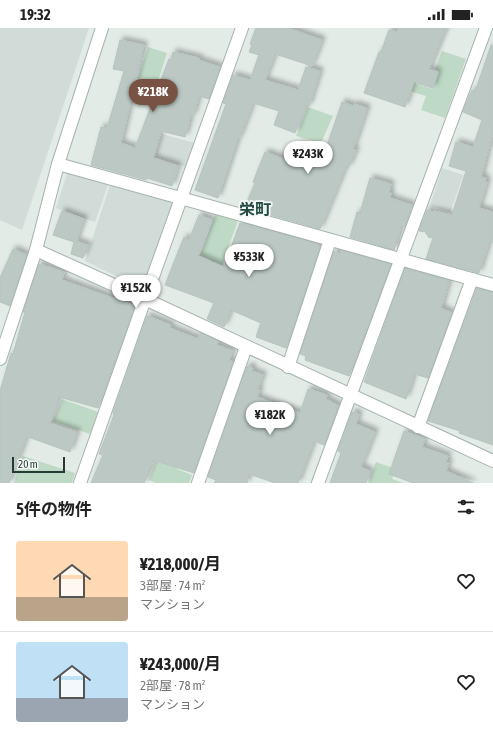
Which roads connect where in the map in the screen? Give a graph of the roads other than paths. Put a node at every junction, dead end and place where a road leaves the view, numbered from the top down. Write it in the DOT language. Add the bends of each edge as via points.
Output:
graph roads {
  1 [pos="102,28"];
  2 [pos="242,28"];
  3 [pos="486,28"];
  4 [pos="58,164"];
  5 [pos="181,198"];
  6 [pos="330,240"];
  7 [pos="36,250"];
  8 [pos="401,260"];
  9 [pos="472,279"];
  10 [pos="493,285"];
  11 [pos="145,299"];
  12 [pos="246,347"];
  13 [pos="0,358"];
  14 [pos="288,367"];
  15 [pos="350,395"];
  16 [pos="418,427"];
  17 [pos="493,461"];
  18 [pos="80,483"];
  19 [pos="198,483"];
  20 [pos="318,483"];
  1 -- 4 [label="street"];
  2 -- 5 [label="street"];
  3 -- 8 [label="street"];
  4 -- 5 [label="street"];
  4 -- 7 [label="street"];
  5 -- 6 [label="street"];
  5 -- 11 [label="street"];
  6 -- 8 [label="street"];
  6 -- 14 [label="street"];
  7 -- 11 [label="street"];
  7 -- 13 [label="street"];
  8 -- 9 [label="street"];
  8 -- 15 [label="street"];
  9 -- 10 [label="street"];
  9 -- 16 [label="street"];
  11 -- 12 [label="street"];
  11 -- 18 [label="street"];
  12 -- 14 [label="street"];
  12 -- 19 [label="street"];
  14 -- 15 [label="street"];
  15 -- 16 [label="street"];
  15 -- 20 [label="street"];
  16 -- 17 [label="street"];
}
